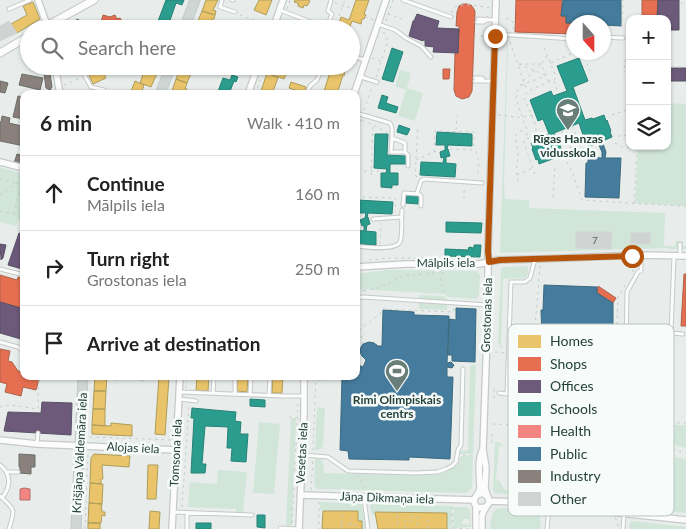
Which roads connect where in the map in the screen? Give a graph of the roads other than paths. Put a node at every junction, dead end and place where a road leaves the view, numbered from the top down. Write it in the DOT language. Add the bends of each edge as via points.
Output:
graph roads {
  1 [pos="30,0"];
  2 [pos="38,0"];
  3 [pos="94,0"];
  4 [pos="195,0"];
  5 [pos="222,0"];
  6 [pos="283,0"];
  7 [pos="331,0"];
  8 [pos="386,0"];
  9 [pos="403,0"];
  10 [pos="496,0"];
  11 [pos="9,9"];
  12 [pos="280,10"];
  13 [pos="235,12"];
  14 [pos="451,16"];
  15 [pos="43,20"];
  16 [pos="58,20"];
  17 [pos="187,20"];
  18 [pos="273,20"];
  19 [pos="306,20"];
  20 [pos="330,20"];
  21 [pos="478,20"];
  22 [pos="496,20"];
  23 [pos="380,24"];
  24 [pos="495,35"];
  25 [pos="611,37"];
  26 [pos="623,38"];
  27 [pos="566,39"];
  28 [pos="20,40"];
  29 [pos="1,50"];
  30 [pos="430,57"];
  31 [pos="360,58"];
  32 [pos="366,59"];
  33 [pos="57,75"];
  34 [pos="84,75"];
  35 [pos="168,75"];
  36 [pos="255,75"];
  37 [pos="319,75"];
  38 [pos="360,76"];
  39 [pos="475,80"];
  40 [pos="494,81"];
  41 [pos="376,82"];
  42 [pos="59,90"];
  43 [pos="104,90"];
  44 [pos="164,90"];
  45 [pos="249,90"];
  46 [pos="308,90"];
  47 [pos="355,90"];
  48 [pos="360,114"];
  49 [pos="392,138"];
  50 [pos="405,152"];
  51 [pos="0,162"];
  52 [pos="408,166"];
  53 [pos="20,167"];
  54 [pos="480,183"];
  55 [pos="417,193"];
  56 [pos="403,205"];
  57 [pos="421,206"];
  58 [pos="402,210"];
  59 [pos="373,218"];
  60 [pos="402,218"];
  61 [pos="680,244"];
  62 [pos="360,246"];
  63 [pos="641,255"];
  64 [pos="680,256"];
  65 [pos="537,259"];
  66 [pos="489,262"];
  67 [pos="360,268"];
  68 [pos="0,269"];
  69 [pos="20,274"];
  70 [pos="360,297"];
  71 [pos="488,304"];
  72 [pos="509,324"];
  73 [pos="626,324"];
  74 [pos="672,324"];
  75 [pos="674,333"];
  76 [pos="683,334"];
  77 [pos="0,342"];
  78 [pos="20,348"];
  79 [pos="508,353"];
  80 [pos="463,369"];
  81 [pos="83,380"];
  82 [pos="180,380"];
  83 [pos="214,380"];
  84 [pos="236,380"];
  85 [pos="251,380"];
  86 [pos="270,380"];
  87 [pos="303,380"];
  88 [pos="182,392"];
  89 [pos="213,393"];
  90 [pos="499,393"];
  91 [pos="235,394"];
  92 [pos="250,394"];
  93 [pos="269,396"];
  94 [pos="301,396"];
  95 [pos="182,400"];
  96 [pos="196,401"];
  97 [pos="38,433"];
  98 [pos="0,440"];
  99 [pos="37,444"];
  100 [pos="80,446"];
  101 [pos="483,449"];
  102 [pos="176,450"];
  103 [pos="302,455"];
  104 [pos="0,465"];
  105 [pos="7,472"];
  106 [pos="18,472"];
  107 [pos="300,495"];
  108 [pos="1,497"];
  109 [pos="364,497"];
  110 [pos="488,498"];
  111 [pos="476,500"];
  112 [pos="508,501"];
  113 [pos="486,507"];
  114 [pos="173,512"];
  115 [pos="187,513"];
  116 [pos="252,515"];
  117 [pos="548,516"];
  118 [pos="624,516"];
  119 [pos="651,516"];
  120 [pos="686,520"];
  121 [pos="280,528"];
  122 [pos="9,529"];
  123 [pos="76,529"];
  124 [pos="172,529"];
  125 [pos="187,529"];
  126 [pos="296,529"];
  127 [pos="368,529"];
  128 [pos="474,529"];
  129 [pos="482,529"];
  130 [pos="547,529"];
  131 [pos="623,529"];
  1 -- 11 [label="lane"];
  2 -- 15 [label="street"];
  3 -- 16 [label="street"];
  4 -- 17 [label="main road"];
  5 -- 13 [label="lane" via="220,7"];
  6 -- 12 [label="street"];
  7 -- 20 [label="lane" via="328,11 332,14"];
  8 -- 23 [label="street"];
  9 -- 14 [label="lane"];
  10 -- 22 [label="street, Grostonas iela"];
  12 -- 18 [label="street"];
  12 -- 19 [label="lane"];
  21 -- 22 [label="lane"];
  22 -- 24 [label="street, Grostonas iela"];
  23 -- 30 [label="lane" via="421,46"];
  23 -- 32 [label="street"];
  24 -- 27 [label="lane"];
  24 -- 40 [label="street, Grostonas iela"];
  25 -- 26 [label="lane"];
  28 -- 29 [label="street"];
  31 -- 32 [label="lane"];
  32 -- 38 [label="street"];
  33 -- 42 [label="street"];
  34 -- 43 [label="lane" via="91,87"];
  35 -- 44 [label="main road"];
  36 -- 45 [label="street"];
  37 -- 46 [label="lane"];
  38 -- 41 [label="lane"];
  38 -- 47 [label="street"];
  39 -- 40 [label="lane"];
  40 -- 66 [label="street, Grostonas iela" via="486,237"];
  48 -- 49 [label="lane" via="390,122"];
  49 -- 50 [label="lane" via="405,143"];
  49 -- 50 [label="lane" via="392,152"];
  50 -- 52 [label="lane"];
  51 -- 53 [label="street"];
  54 -- 55 [label="lane" via="424,179"];
  55 -- 56 [label="lane" via="404,193"];
  55 -- 57 [label="lane" via="421,196"];
  58 -- 60 [label="lane"];
  59 -- 60 [label="lane"];
  60 -- 62 [label="lane" via="399,244 393,247"];
  61 -- 64 [label="lane"];
  63 -- 64 [label="street, Mālpils iela"];
  63 -- 65 [label="street, Mālpils iela"];
  63 -- 73 [label="lane" via="641,271 627,292"];
  64 -- 74 [label="lane"];
  65 -- 66 [label="street, Mālpils iela"];
  65 -- 72 [label="lane" via="530,278 525,282 511,282"];
  66 -- 67 [label="street, Mālpils iela"];
  66 -- 71 [label="street, Grostonas iela"];
  68 -- 69 [label="lane"];
  70 -- 71 [label="lane"];
  71 -- 101 [label="street, Grostonas iela"];
  75 -- 76 [label="lane"];
  77 -- 78 [label="lane"];
  79 -- 90 [label="lane" via="507,394"];
  80 -- 103 [label="lane" via="461,445 452,466 437,472 354,471 328,457"];
  81 -- 100 [label="main road, Krišjāņa Valdemāra iela"];
  82 -- 88 [label="street, Tomsona iela"];
  83 -- 89 [label="lane"];
  84 -- 91 [label="lane"];
  85 -- 92 [label="lane"];
  86 -- 93 [label="lane"];
  87 -- 94 [label="street, Vesetas iela"];
  88 -- 89 [label="lane"];
  88 -- 95 [label="street, Tomsona iela"];
  89 -- 91 [label="lane"];
  91 -- 92 [label="lane"];
  92 -- 93 [label="lane"];
  93 -- 94 [label="lane"];
  94 -- 103 [label="street, Vesetas iela" via="304,414"];
  95 -- 96 [label="lane"];
  95 -- 102 [label="street, Tomsona iela"];
  97 -- 99 [label="lane"];
  98 -- 99 [label="street, Alojas iela"];
  99 -- 100 [label="street, Alojas iela"];
  100 -- 102 [label="street, Alojas iela"];
  100 -- 123 [label="main road, Krišjāņa Valdemāra iela"];
  101 -- 110 [label="street, Grostonas iela"];
  101 -- 111 [label="street, Grostonas iela"];
  102 -- 114 [label="street, Tomsona iela"];
  103 -- 107 [label="street, Vesetas iela"];
  104 -- 105 [label="lane"];
  105 -- 106 [label="lane"];
  105 -- 108 [label="lane" via="6,492"];
  107 -- 109 [label="street, Jāņa Dikmaņa iela"];
  107 -- 126 [label="street, Vesetas iela"];
  108 -- 122 [label="lane" via="14,512"];
  109 -- 111 [label="street, Jāņa Dikmaņa iela"];
  109 -- 127 [label="lane"];
  110 -- 111 [label="street" via="483,494"];
  110 -- 112 [label="street"];
  110 -- 113 [label="street"];
  111 -- 113 [label="street" via="480,508"];
  111 -- 128 [label="street, Grostonas iela"];
  113 -- 129 [label="street" via="482,515"];
  114 -- 115 [label="lane"];
  114 -- 124 [label="street, Tomsona iela"];
  115 -- 116 [label="lane"];
  115 -- 125 [label="lane"];
  117 -- 130 [label="lane"];
  118 -- 131 [label="lane"];
  119 -- 120 [label="street"];
  121 -- 126 [label="lane"];
}
